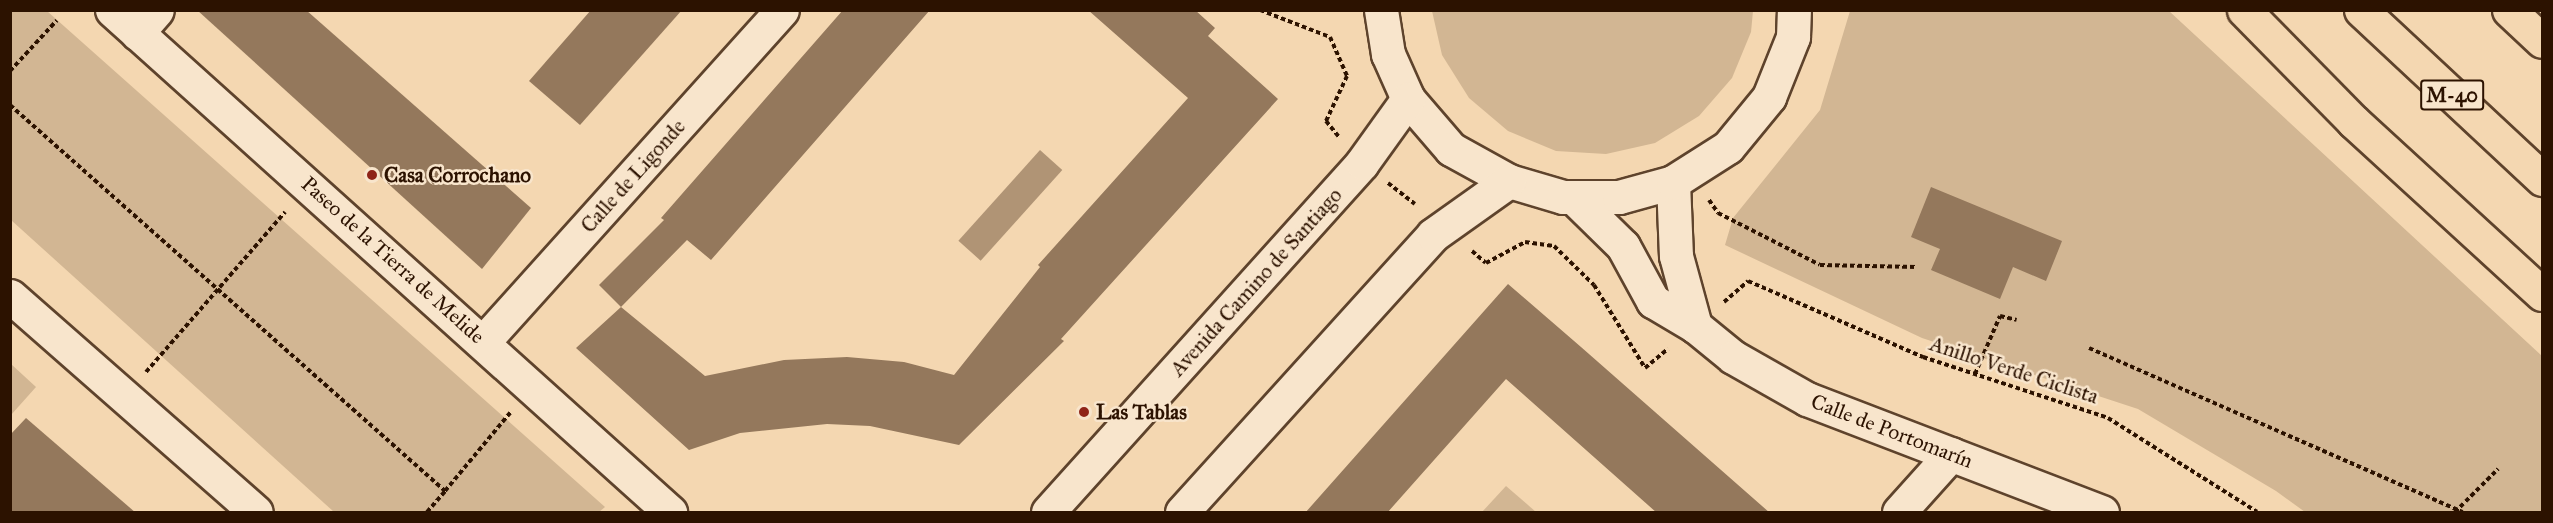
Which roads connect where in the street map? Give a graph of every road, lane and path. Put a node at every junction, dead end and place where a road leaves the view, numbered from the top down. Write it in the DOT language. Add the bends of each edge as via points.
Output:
graph roads {
  1 [pos="112,10"];
  2 [pos="782,10"];
  3 [pos="1381,10"];
  4 [pos="1794,10"];
  5 [pos="2244,10"];
  6 [pos="2361,10"];
  7 [pos="2509,10"];
  8 [pos="57,20"];
  9 [pos="147,22"];
  10 [pos="2542,41"];
  11 [pos="10,71"];
  12 [pos="1407,99"];
  13 [pos="10,105"];
  14 [pos="1682,177"];
  15 [pos="2542,180"];
  16 [pos="1509,181"];
  17 [pos="1573,197"];
  18 [pos="286,212"];
  19 [pos="1917,267"];
  20 [pos="1748,280"];
  21 [pos="218,290"];
  22 [pos="2542,294"];
  23 [pos="10,296"];
  24 [pos="2017,320"];
  25 [pos="1695,326"];
  26 [pos="484,341"];
  27 [pos="2089,348"];
  28 [pos="146,372"];
  29 [pos="1975,374"];
  30 [pos="511,411"];
  31 [pos="1951,454"];
  32 [pos="2498,469"];
  33 [pos="445,491"];
  34 [pos="2457,511"];
  35 [pos="256,513"];
  36 [pos="427,513"];
  37 [pos="670,513"];
  38 [pos="1048,513"];
  39 [pos="1182,513"];
  40 [pos="1899,513"];
  41 [pos="2102,513"];
  42 [pos="2258,513"];
  43 [pos="2463,513"];
  1 -- 9 [label="street, Paseo de la Tierra de Melide"];
  2 -- 26 [label="street, Calle de Ligonde"];
  3 -- 12 [label="street" via="1388,54"];
  4 -- 14 [label="street" via="1793,37 1769,97 1728,147"];
  5 -- 22 [label="highway" via="2353,121"];
  6 -- 15 [label="highway, M-40"];
  7 -- 10 [label="highway"];
  8 -- 11 [label="path"];
  9 -- 26 [label="street, Paseo de la Tierra de Melide"];
  12 -- 16 [label="street" via="1451,148"];
  12 -- 38 [label="street, Avenida Camino de Santiago" via="1362,163"];
  13 -- 21 [label="path"];
  14 -- 17 [label="street" via="1619,197"];
  14 -- 19 [label="path" via="1718,213 1820,264"];
  14 -- 25 [label="street" via="1676,256"];
  16 -- 17 [label="street"];
  16 -- 39 [label="street" via="1433,235"];
  17 -- 25 [label="street, Calle de Portomarín" via="1623,246 1653,301"];
  18 -- 21 [label="path"];
  20 -- 29 [label="path, Anillo Verde Ciclista" via="1923,357"];
  21 -- 28 [label="path"];
  21 -- 33 [label="path"];
  23 -- 35 [label="street"];
  24 -- 29 [label="path" via="2000,316"];
  25 -- 31 [label="street, Calle de Portomarín" via="1733,357 1807,399"];
  26 -- 37 [label="street, Paseo de la Tierra de Melide"];
  27 -- 34 [label="path" via="2269,424 2374,476"];
  29 -- 42 [label="path, Anillo Verde Ciclista" via="2109,418"];
  30 -- 33 [label="path"];
  31 -- 40 [label="street"];
  31 -- 41 [label="street, Calle de Portomarín"];
  32 -- 34 [label="path"];
  33 -- 36 [label="path"];
  34 -- 43 [label="path"];
}
